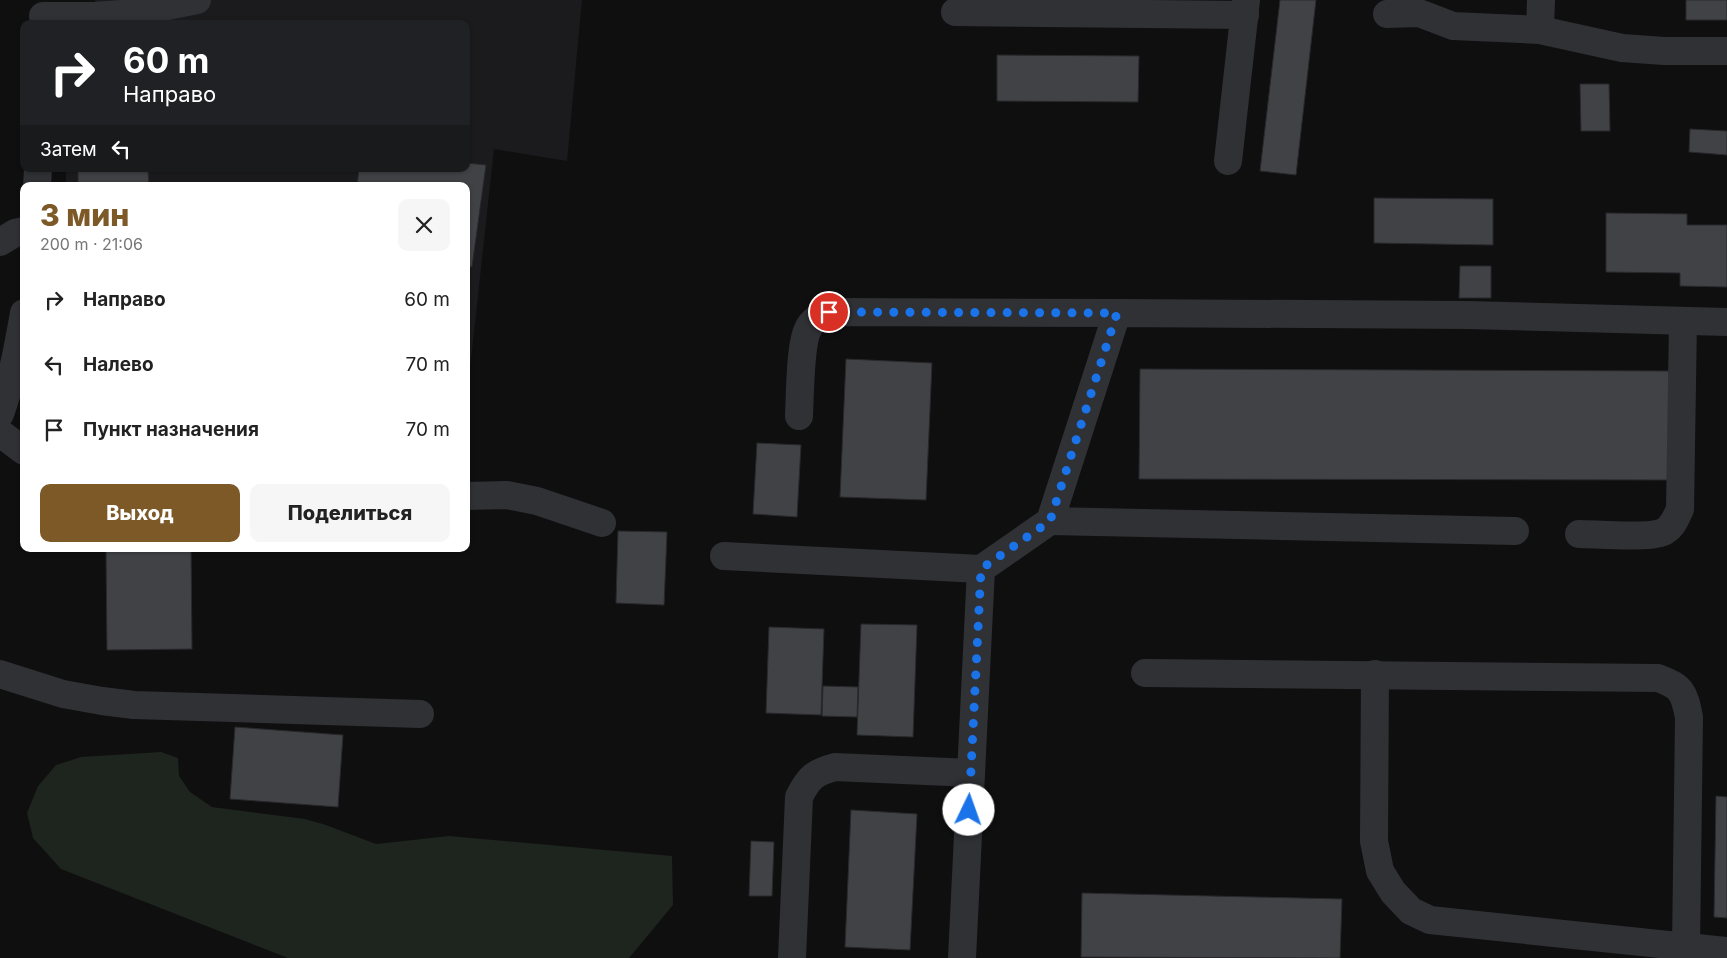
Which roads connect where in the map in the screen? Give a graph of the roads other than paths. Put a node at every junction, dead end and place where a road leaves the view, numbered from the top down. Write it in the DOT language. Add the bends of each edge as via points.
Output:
graph roads {
  1 [pos="197,0"];
  2 [pos="1541,0"];
  3 [pos="134,6"];
  4 [pos="1245,7"];
  5 [pos="955,12"];
  6 [pos="43,13"];
  7 [pos="1387,14"];
  8 [pos="1540,30"];
  9 [pos="1727,51"];
  10 [pos="1228,161"];
  11 [pos="20,232"];
  12 [pos="0,242"];
  13 [pos="1117,313"];
  14 [pos="1683,321"];
  15 [pos="1727,322"];
  16 [pos="20,339"];
  17 [pos="0,414"];
  18 [pos="799,416"];
  19 [pos="0,433"];
  20 [pos="20,449"];
  21 [pos="470,496"];
  22 [pos="1050,521"];
  23 [pos="602,523"];
  24 [pos="1515,531"];
  25 [pos="1579,534"];
  26 [pos="724,556"];
  27 [pos="981,569"];
  28 [pos="1144,673"];
  29 [pos="0,674"];
  30 [pos="1375,674"];
  31 [pos="420,714"];
  32 [pos="971,773"];
  33 [pos="1686,947"];
  34 [pos="1727,951"];
  35 [pos="792,958"];
  36 [pos="962,958"];
  1 -- 3 [label="street"];
  2 -- 8 [label="street"];
  3 -- 6 [label="street" via="95,16"];
  4 -- 5 [label="street"];
  4 -- 10 [label="street"];
  7 -- 8 [label="street" via="1419,14 1453,26"];
  8 -- 9 [label="street" via="1622,48"];
  11 -- 12 [label="street"];
  13 -- 14 [label="street" via="1468,315"];
  13 -- 18 [label="street" via="829,312 818,317 808,328 804,340"];
  13 -- 22 [label="street"];
  14 -- 15 [label="street"];
  14 -- 25 [label="street" via="1680,509 1674,522 1664,532 1651,535"];
  16 -- 17 [label="street"];
  19 -- 20 [label="street"];
  21 -- 23 [label="street" via="507,495 537,501"];
  22 -- 24 [label="street"];
  22 -- 27 [label="street"];
  26 -- 27 [label="street"];
  27 -- 32 [label="street"];
  28 -- 30 [label="street"];
  29 -- 31 [label="street" via="63,694 102,702"];
  30 -- 33 [label="street" via="1374,841 1380,871 1393,892 1411,911 1430,920"];
  30 -- 33 [label="street" via="1658,678 1676,685 1685,699 1689,717"];
  32 -- 35 [label="street" via="835,767 818,772 807,781 800,796"];
  32 -- 36 [label="street"];
  33 -- 34 [label="street"];
}
